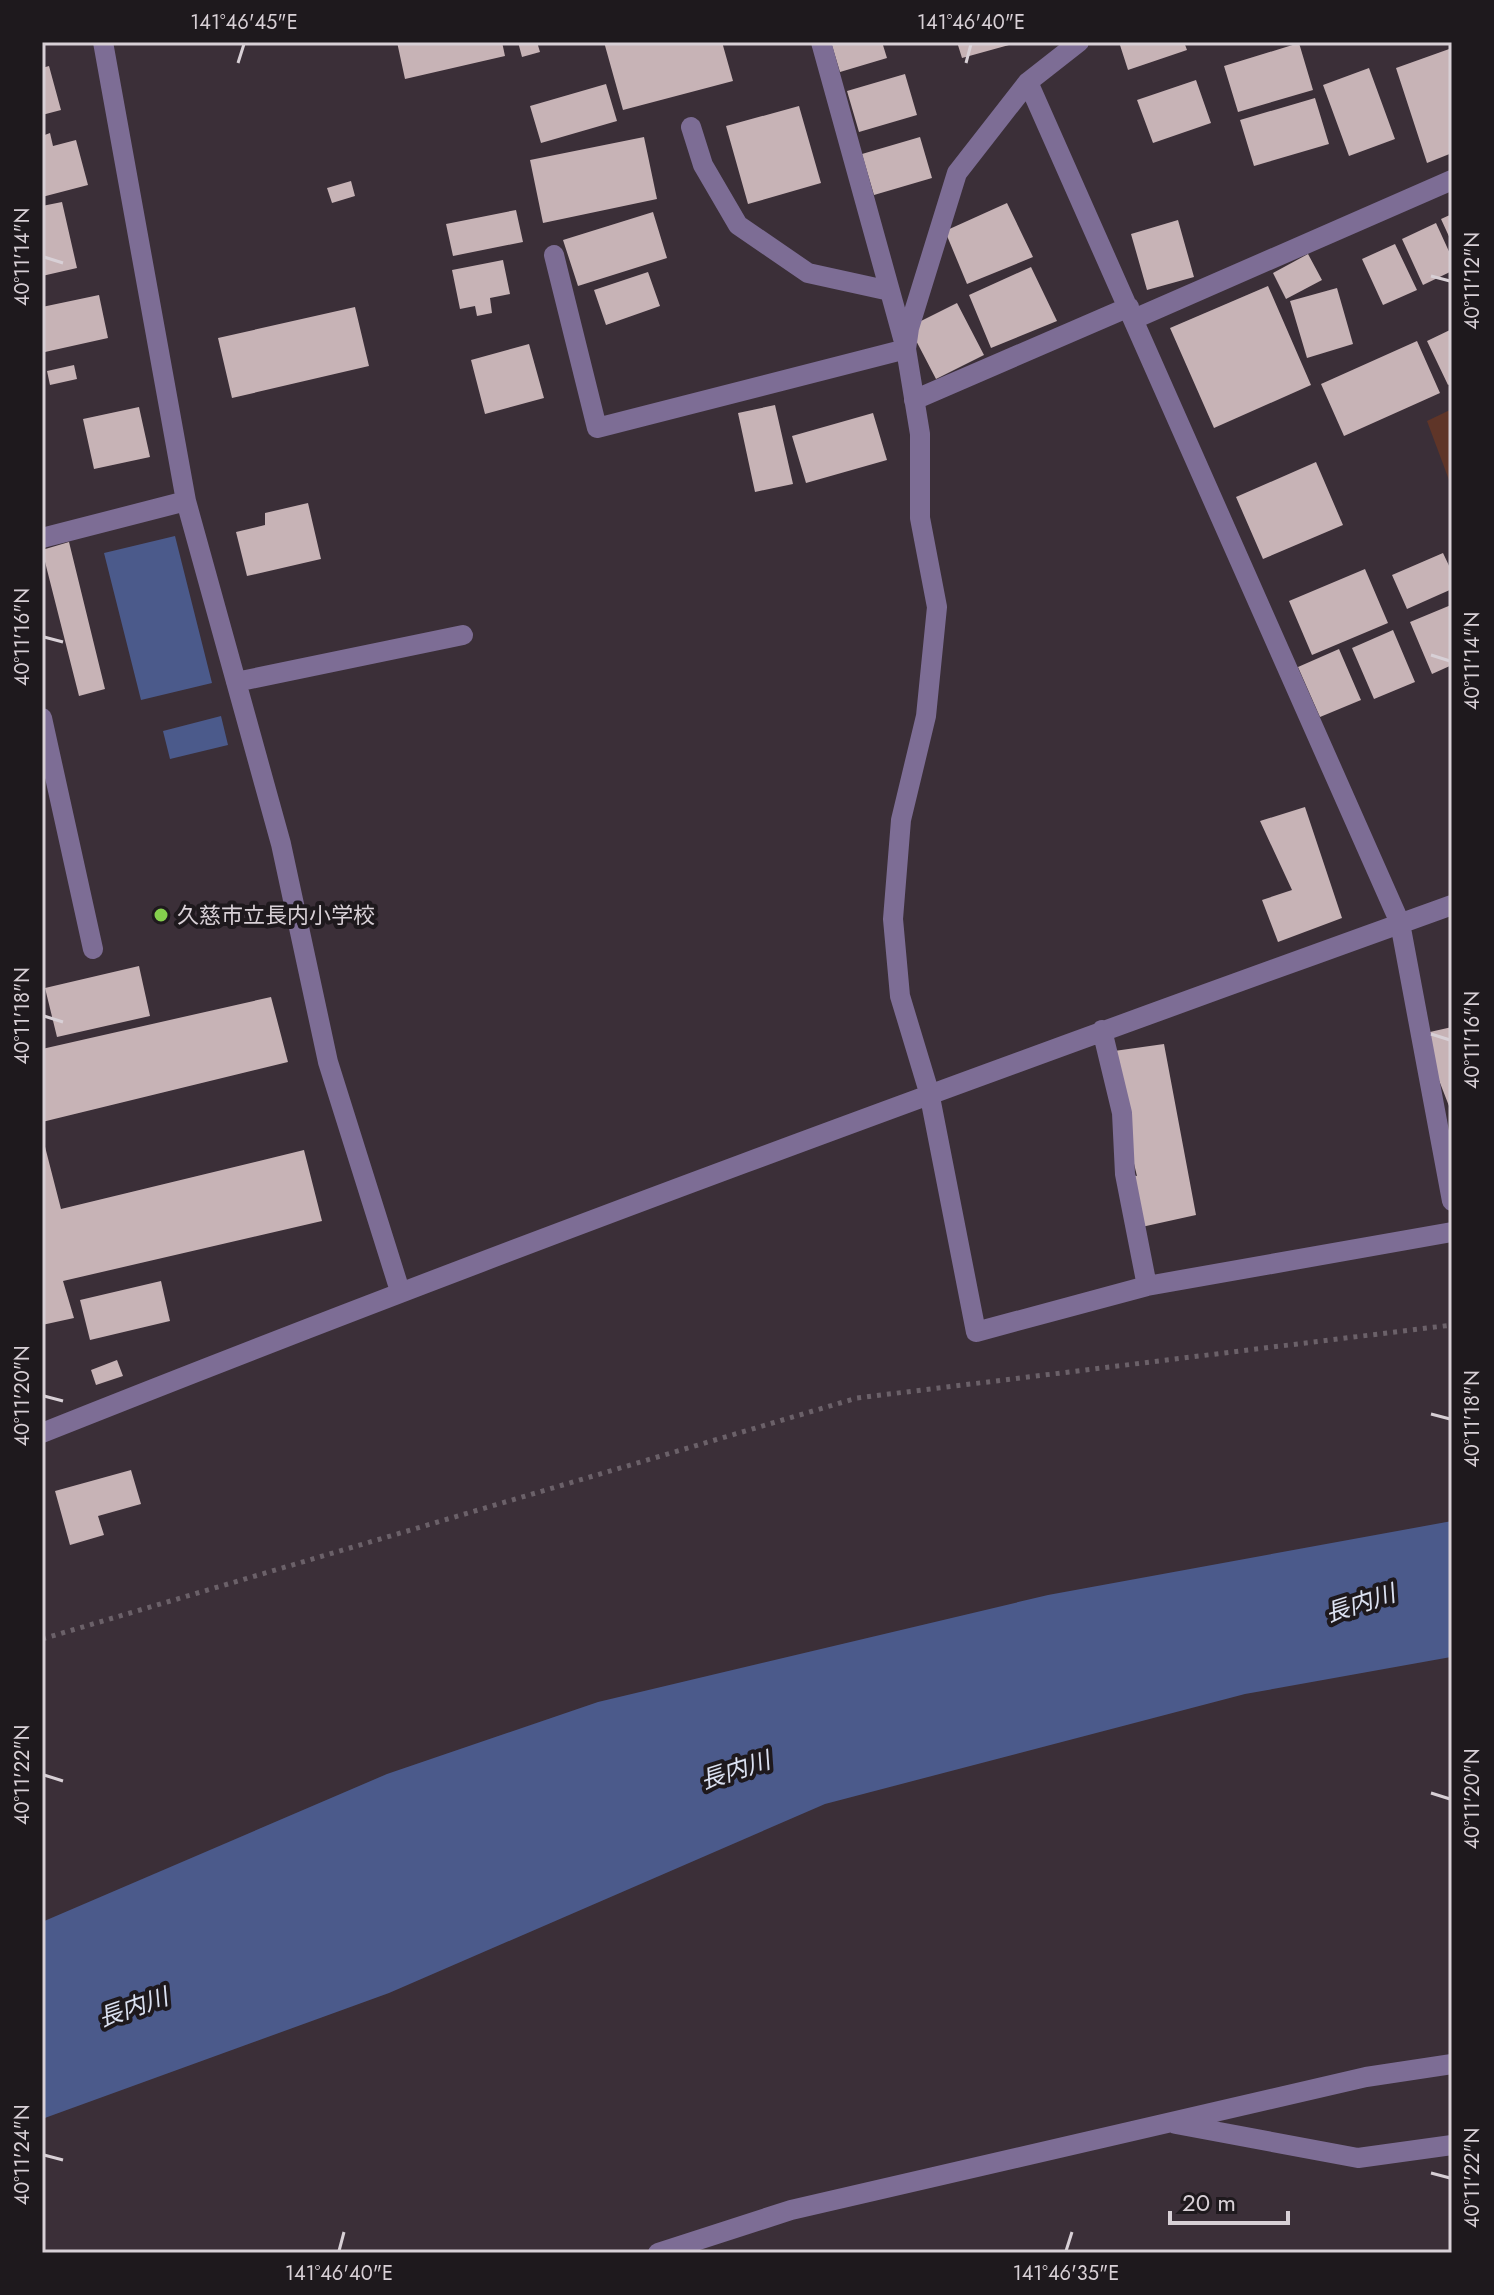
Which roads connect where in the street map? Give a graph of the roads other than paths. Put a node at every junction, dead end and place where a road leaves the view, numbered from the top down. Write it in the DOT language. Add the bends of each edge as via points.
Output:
graph roads {
  1 [pos="103,42"];
  2 [pos="821,42"];
  3 [pos="1079,42"];
  4 [pos="1028,82"];
  5 [pos="691,127"];
  6 [pos="1452,180"];
  7 [pos="554,255"];
  8 [pos="890,291"];
  9 [pos="1132,313"];
  10 [pos="906,349"];
  11 [pos="914,400"];
  12 [pos="186,501"];
  13 [pos="42,538"];
  14 [pos="463,635"];
  15 [pos="236,682"];
  16 [pos="42,718"];
  17 [pos="1452,905"];
  18 [pos="1400,923"];
  19 [pos="93,949"];
  20 [pos="1102,1030"];
  21 [pos="929,1092"];
  22 [pos="1443,1106"];
  23 [pos="1452,1201"];
  24 [pos="1452,1232"];
  25 [pos="1147,1286"];
  26 [pos="400,1291"];
  27 [pos="42,1433"];
  28 [pos="1452,2064"];
  29 [pos="1168,2122"];
  30 [pos="1452,2145"];
  31 [pos="658,2253"];
  1 -- 12 [label="street"];
  2 -- 8 [label="street"];
  3 -- 4 [label="street"];
  4 -- 9 [label="street"];
  4 -- 10 [label="street" via="957,173"];
  5 -- 8 [label="street" via="703,165 738,225 808,273"];
  6 -- 9 [label="street"];
  7 -- 10 [label="street" via="597,428"];
  8 -- 10 [label="street"];
  9 -- 11 [label="street"];
  9 -- 18 [label="street"];
  10 -- 11 [label="street"];
  11 -- 21 [label="street" via="920,434 920,518 937,607 926,716 901,820 893,919 900,996"];
  12 -- 13 [label="street"];
  12 -- 15 [label="street"];
  14 -- 15 [label="street"];
  15 -- 26 [label="street" via="281,844 328,1062"];
  16 -- 19 [label="street"];
  17 -- 18 [label="street"];
  18 -- 20 [label="street"];
  18 -- 22 [label="street"];
  20 -- 21 [label="street"];
  20 -- 25 [label="street" via="1122,1113 1125,1174"];
  21 -- 25 [label="street" via="976,1332"];
  21 -- 26 [label="street"];
  22 -- 23 [label="street"];
  24 -- 25 [label="street"];
  26 -- 27 [label="street"];
  28 -- 29 [label="street" via="1366,2077"];
  29 -- 30 [label="street" via="1358,2158"];
  29 -- 31 [label="street" via="791,2210"];
}
